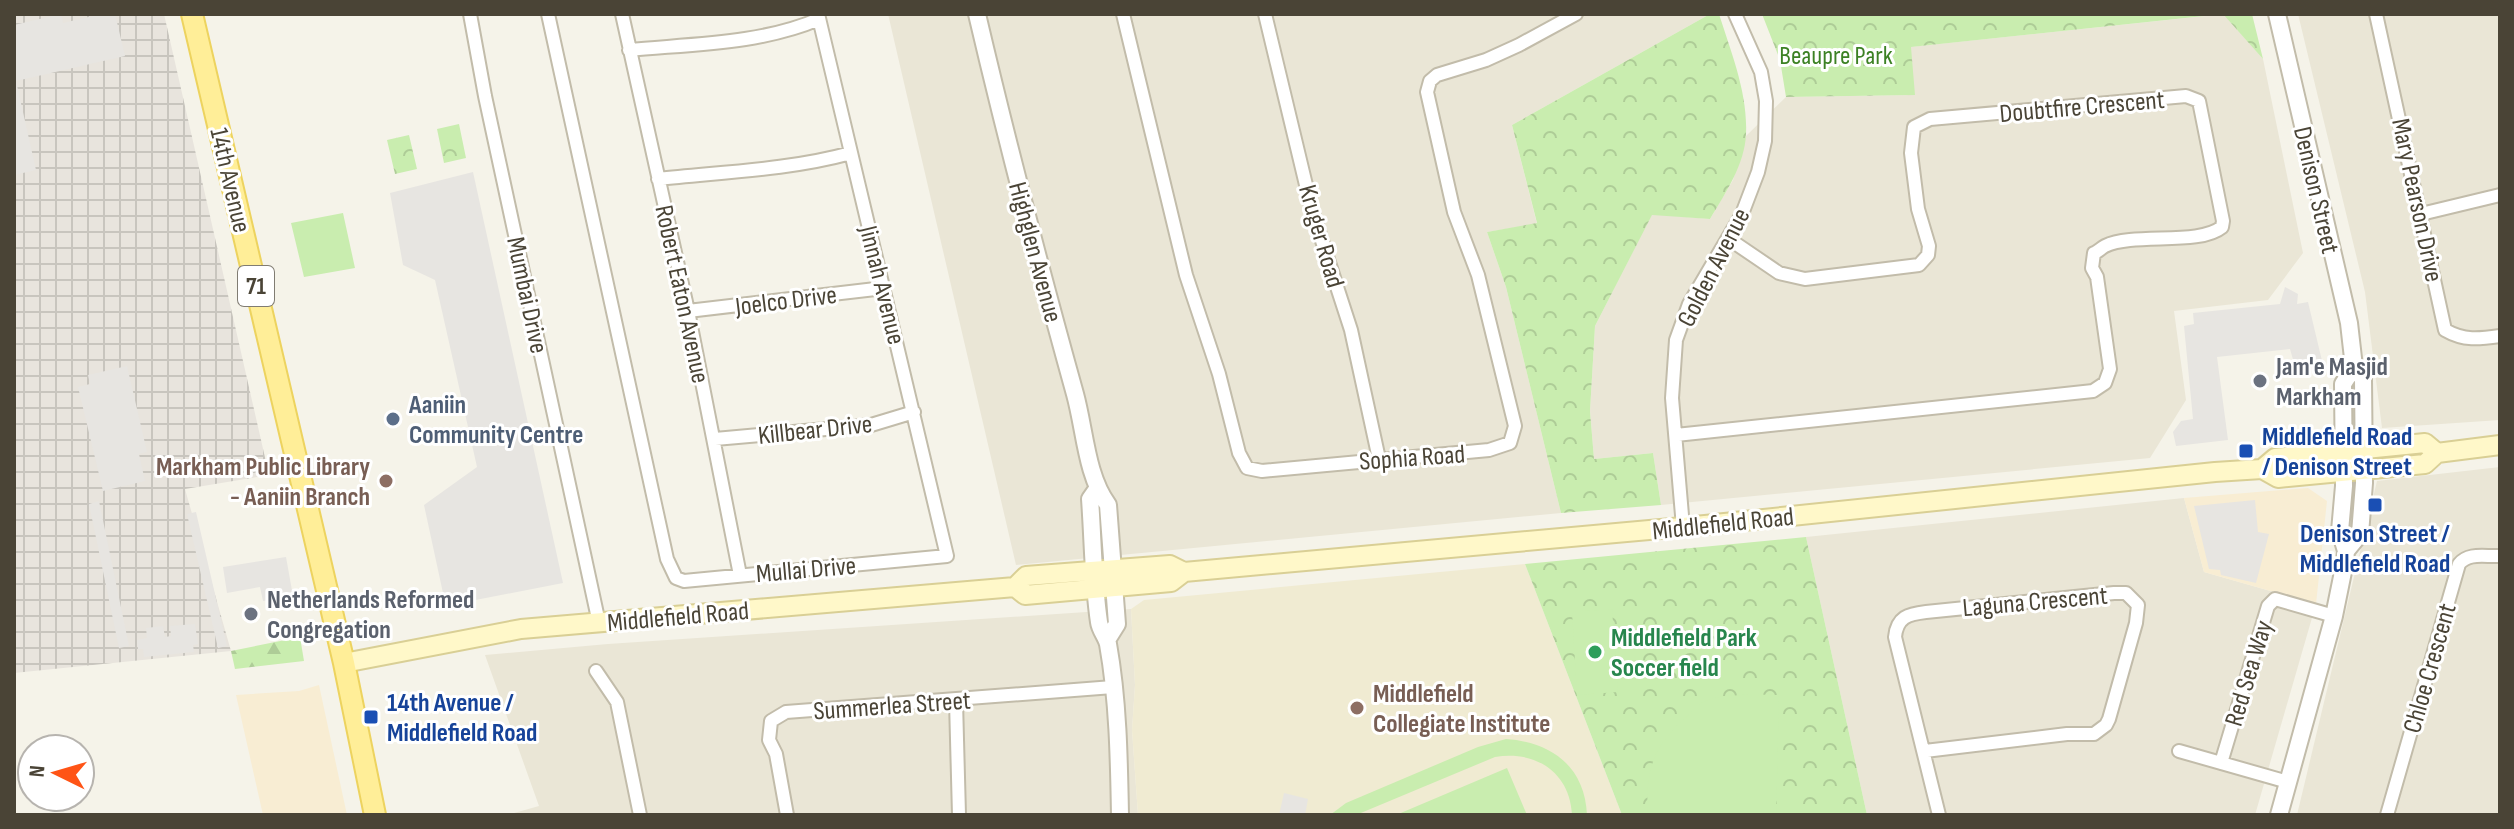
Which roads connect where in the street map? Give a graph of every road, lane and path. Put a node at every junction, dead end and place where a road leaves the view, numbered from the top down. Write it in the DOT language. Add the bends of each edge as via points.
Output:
graph roads {
  1 [pos="192,14"];
  2 [pos="470,14"];
  3 [pos="548,14"];
  4 [pos="622,14"];
  5 [pos="977,14"];
  6 [pos="1123,14"];
  7 [pos="1265,14"];
  8 [pos="1576,14"];
  9 [pos="1735,14"];
  10 [pos="2277,14"];
  11 [pos="2376,14"];
  12 [pos="818,16"];
  13 [pos="629,50"];
  14 [pos="851,153"];
  15 [pos="658,179"];
  16 [pos="2500,195"];
  17 [pos="2421,214"];
  18 [pos="1729,239"];
  19 [pos="884,288"];
  20 [pos="688,311"];
  21 [pos="2500,336"];
  22 [pos="2354,367"];
  23 [pos="914,412"];
  24 [pos="1676,435"];
  25 [pos="715,439"];
  26 [pos="2500,445"];
  27 [pos="2364,449"];
  28 [pos="2344,450"];
  29 [pos="2437,453"];
  30 [pos="1379,459"];
  31 [pos="2262,469"];
  32 [pos="2364,470"];
  33 [pos="2344,472"];
  34 [pos="1097,489"];
  35 [pos="1683,527"];
  36 [pos="2346,551"];
  37 [pos="947,556"];
  38 [pos="2500,556"];
  39 [pos="740,575"];
  40 [pos="1115,579"];
  41 [pos="1095,580"];
  42 [pos="2334,616"];
  43 [pos="599,623"];
  44 [pos="1107,640"];
  45 [pos="344,663"];
  46 [pos="596,671"];
  47 [pos="1113,687"];
  48 [pos="956,701"];
  49 [pos="1925,751"];
  50 [pos="2179,751"];
  51 [pos="2221,763"];
  52 [pos="2288,782"];
  53 [pos="375,815"];
  54 [pos="640,815"];
  55 [pos="787,815"];
  56 [pos="959,815"];
  57 [pos="1120,815"];
  58 [pos="1939,815"];
  59 [pos="2279,815"];
  60 [pos="2387,815"];
  1 -- 45 [label="main road, 14th Avenue / 71"];
  2 -- 43 [label="street, Mumbai Drive"];
  3 -- 39 [label="street, Mullai Drive" via="671,568 684,581"];
  4 -- 13 [label="street, Robert Eaton Avenue"];
  5 -- 34 [label="street, Highglen Avenue"];
  6 -- 30 [label="street, Sophia Road" via="1186,275 1242,460 1247,468 1262,471"];
  7 -- 30 [label="street, Kruger Road" via="1312,210 1351,330"];
  8 -- 30 [label="street, Sophia Road" via="1467,68 1437,75 1427,92 1454,212 1482,292 1514,435 1506,446 1489,450"];
  9 -- 18 [label="street, Golden Avenue" via="1761,72 1765,141 1758,172"];
  10 -- 22 [label="street, Denison Street" via="2349,323"];
  11 -- 17 [label="street, Mary Pearson Drive"];
  12 -- 13 [label="street" via="803,26 748,38"];
  12 -- 14 [label="street, Jinnah Avenue"];
  13 -- 15 [label="street, Robert Eaton Avenue"];
  14 -- 15 [label="street"];
  14 -- 19 [label="street, Jinnah Avenue"];
  15 -- 20 [label="street, Robert Eaton Avenue"];
  16 -- 17 [label="street"];
  17 -- 21 [label="street, Mary Pearson Drive" via="2445,330 2471,340"];
  18 -- 24 [label="street, Golden Avenue" via="1689,304 1676,340"];
  18 -- 24 [label="street, Doubtfire Crescent" via="1779,273 1805,279 1919,265 1929,246 1918,209 1911,153 1914,127 1930,119 2186,96 2199,101 2223,221 2208,236 2125,242 2094,253 2092,268 2110,369 2105,383 2093,391"];
  19 -- 20 [label="street, Joelco Drive"];
  19 -- 23 [label="street, Jinnah Avenue"];
  20 -- 25 [label="street, Robert Eaton Avenue"];
  22 -- 27 [label="street, Denison Street" via="2363,379"];
  22 -- 28 [label="street, Denison Street" via="2343,384"];
  23 -- 25 [label="street, Killbear Drive" via="871,425"];
  23 -- 37 [label="street, Jinnah Avenue"];
  24 -- 35 [label="street, Golden Avenue"];
  25 -- 39 [label="street, Robert Eaton Avenue"];
  26 -- 29 [label="main road, Middlefield Road"];
  27 -- 28 [label="main road, Middlefield Road"];
  27 -- 29 [label="main road, Middlefield Road" via="2425,443"];
  27 -- 32 [label="street, Denison Street"];
  28 -- 31 [label="main road, Middlefield Road" via="2275,458"];
  28 -- 33 [label="street, Denison Street"];
  29 -- 32 [label="main road, Middlefield Road" via="2425,464"];
  31 -- 33 [label="main road, Middlefield Road" via="2278,478"];
  31 -- 35 [label="main road, Middlefield Road"];
  32 -- 33 [label="main road, Middlefield Road"];
  32 -- 36 [label="street, Denison Street" via="2360,534"];
  33 -- 36 [label="street, Denison Street" via="2340,531"];
  34 -- 40 [label="street, Highglen Avenue" via="1108,505"];
  34 -- 41 [label="street, Highglen Avenue" via="1090,499"];
  35 -- 40 [label="main road, Middlefield Road" via="1184,572 1170,565"];
  36 -- 42 [label="street, Denison Street"];
  37 -- 39 [label="street, Mullai Drive"];
  38 -- 60 [label="street, Chloe Crescent" via="2473,556 2459,564"];
  40 -- 41 [label="main road, Middlefield Road"];
  40 -- 44 [label="street, Highglen Avenue" via="1117,624"];
  41 -- 43 [label="main road, Middlefield Road" via="1025,595 1015,587"];
  41 -- 44 [label="street, Highglen Avenue" via="1100,627"];
  42 -- 51 [label="street, Red Sea Way" via="2275,599 2268,606"];
  42 -- 52 [label="street, Denison Street"];
  43 -- 45 [label="main road, Middlefield Road" via="521,629"];
  44 -- 47 [label="street, Highglen Avenue"];
  45 -- 53 [label="main road, 14th Avenue / 71"];
  46 -- 54 [label="street" via="617,702"];
  47 -- 48 [label="street, Summerlea Street"];
  47 -- 57 [label="street, Highglen Avenue"];
  48 -- 55 [label="street, Summerlea Street" via="786,712 771,721 769,740"];
  48 -- 56 [label="street"];
  49 -- 49 [label="street, Laguna Crescent" via="2101,730 2109,719 2138,605 2126,593 2114,593 1902,617 1895,637"];
  49 -- 58 [label="street, Laguna Crescent"];
  50 -- 51 [label="street"];
  51 -- 52 [label="street"];
  52 -- 59 [label="street, Denison Street"];
}
